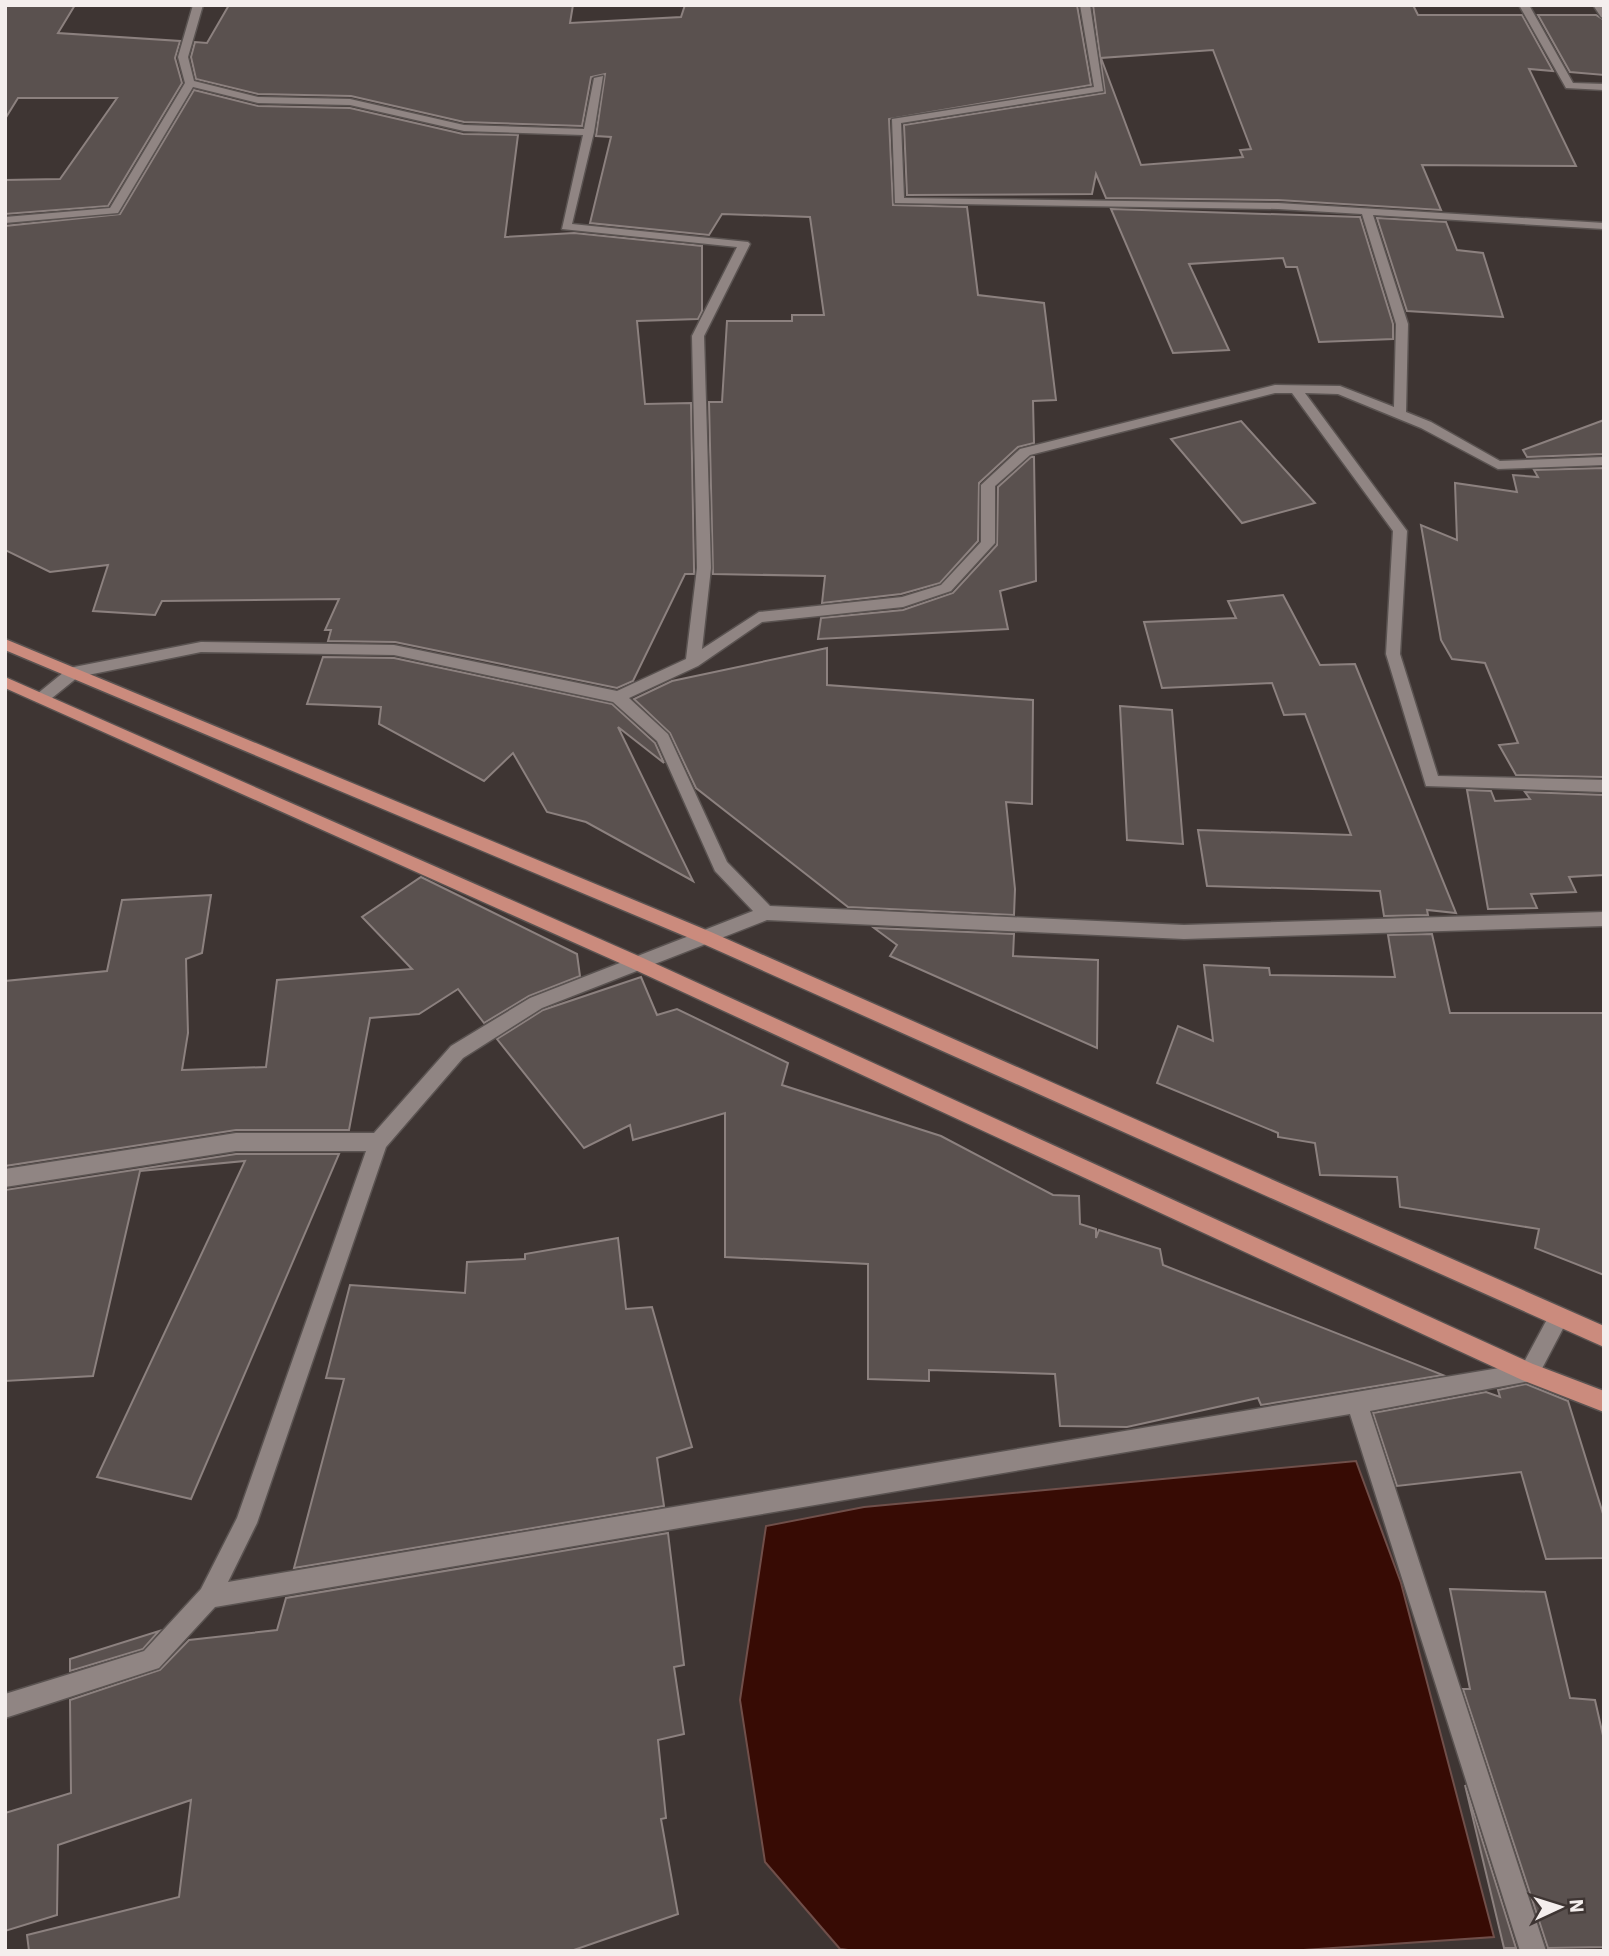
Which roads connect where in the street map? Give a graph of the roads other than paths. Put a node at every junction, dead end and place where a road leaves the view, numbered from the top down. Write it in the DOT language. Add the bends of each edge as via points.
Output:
graph roads {
  1 [pos="198,5"];
  2 [pos="1085,5"];
  3 [pos="1524,5"];
  4 [pos="1597,5"];
  5 [pos="1604,15"];
  6 [pos="599,78"];
  7 [pos="190,83"];
  8 [pos="1604,87"];
  9 [pos="589,132"];
  10 [pos="1366,211"];
  11 [pos="5,220"];
  12 [pos="1604,226"];
  13 [pos="1295,389"];
  14 [pos="1400,414"];
  15 [pos="1604,461"];
  16 [pos="5,644"];
  17 [pos="693,662"];
  18 [pos="74,672"];
  19 [pos="5,681"];
  20 [pos="618,697"];
  21 [pos="43,698"];
  22 [pos="1604,786"];
  23 [pos="766,913"];
  24 [pos="1604,919"];
  25 [pos="705,937"];
  26 [pos="637,963"];
  27 [pos="378,1142"];
  28 [pos="5,1178"];
  29 [pos="1559,1317"];
  30 [pos="1604,1338"];
  31 [pos="1529,1373"];
  32 [pos="1604,1402"];
  33 [pos="1357,1404"];
  34 [pos="209,1597"];
  35 [pos="5,1706"];
  36 [pos="1533,1951"];
  1 -- 7 [label="street" via="183,57"];
  2 -- 10 [label="street" via="1098,89 896,121 899,201"];
  3 -- 8 [label="street" via="1570,86"];
  4 -- 5 [label="street"];
  6 -- 9 [label="street"];
  7 -- 9 [label="street" via="257,100 349,102 464,128"];
  7 -- 11 [label="street" via="114,211"];
  9 -- 17 [label="street" via="566,227 744,244 698,336 704,568"];
  10 -- 12 [label="street"];
  10 -- 14 [label="street" via="1402,324"];
  13 -- 14 [label="street" via="1340,390"];
  13 -- 17 [label="street" via="1263,392 1025,452 988,485 988,543 946,588 903,603 759,617"];
  13 -- 22 [label="street" via="1400,531 1393,654 1432,782"];
  14 -- 15 [label="street" via="1498,465"];
  16 -- 18 [label="main road"];
  17 -- 20 [label="street"];
  18 -- 20 [label="street" via="201,647 394,650"];
  18 -- 21 [label="street"];
  18 -- 25 [label="main road"];
  19 -- 21 [label="main road"];
  20 -- 23 [label="street" via="663,738 721,866"];
  21 -- 26 [label="main road"];
  23 -- 24 [label="street" via="1184,932"];
  23 -- 25 [label="street"];
  25 -- 26 [label="street"];
  25 -- 29 [label="main road"];
  26 -- 27 [label="street" via="536,1003 457,1052"];
  26 -- 31 [label="main road"];
  27 -- 28 [label="street" via="236,1142"];
  27 -- 34 [label="street" via="246,1523"];
  29 -- 30 [label="main road"];
  29 -- 31 [label="street"];
  31 -- 32 [label="main road"];
  31 -- 33 [label="street"];
  33 -- 34 [label="street"];
  33 -- 36 [label="street"];
  34 -- 35 [label="street" via="151,1660"];
}
